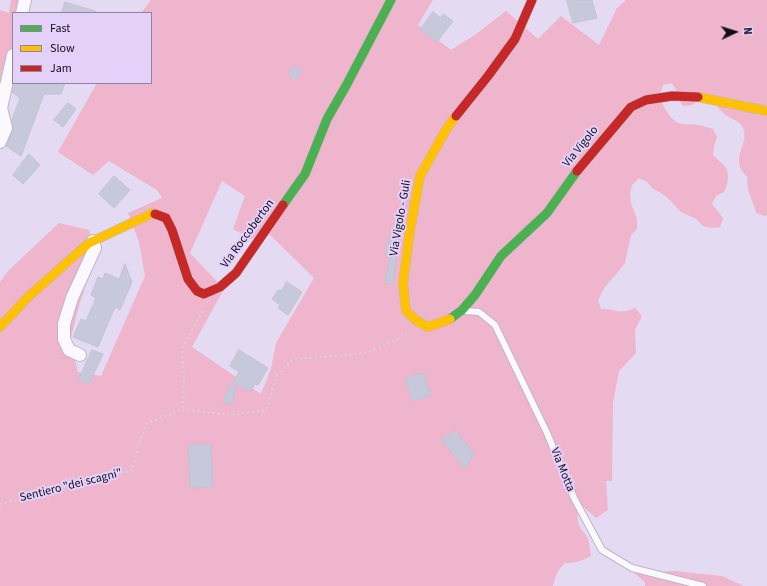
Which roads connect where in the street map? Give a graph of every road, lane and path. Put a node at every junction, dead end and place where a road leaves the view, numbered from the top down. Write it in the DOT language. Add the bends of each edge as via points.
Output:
graph roads {
  1 [pos="25,0"];
  2 [pos="391,0"];
  3 [pos="532,0"];
  4 [pos="22,12"];
  5 [pos="12,59"];
  6 [pos="767,111"];
  7 [pos="0,142"];
  8 [pos="93,240"];
  9 [pos="204,294"];
  10 [pos="462,310"];
  11 [pos="424,325"];
  12 [pos="0,327"];
  13 [pos="80,355"];
  14 [pos="183,408"];
  15 [pos="0,504"];
  16 [pos="703,586"];
  1 -- 4 [label="street"];
  2 -- 9 [label="street, Via Roccoberton" via="327,119 305,174 236,273 220,287"];
  3 -- 11 [label="street, Via Vigolo - Guli" via="515,39 447,128 420,176 403,283 406,310"];
  5 -- 7 [label="street" via="1,108 6,128"];
  6 -- 10 [label="street, Via Vigolo" via="698,97 672,96 646,100 631,107 582,165 547,213 501,256"];
  8 -- 9 [label="street" via="152,213 166,218 188,279 197,291"];
  8 -- 12 [label="street" via="29,296"];
  8 -- 13 [label="street" via="95,248 72,298 64,324 64,338 69,350"];
  9 -- 14 [label="path" via="205,307 182,350"];
  10 -- 11 [label="street" via="450,319 428,327"];
  10 -- 16 [label="lane, Via Motta" via="479,312 495,325 547,433 574,498 602,550 632,568"];
  11 -- 14 [label="path" via="369,352 293,359 277,375 266,410 230,415"];
  14 -- 15 [label="path, Sentiero \"dei scagni\"" via="147,423 132,471"];
}
